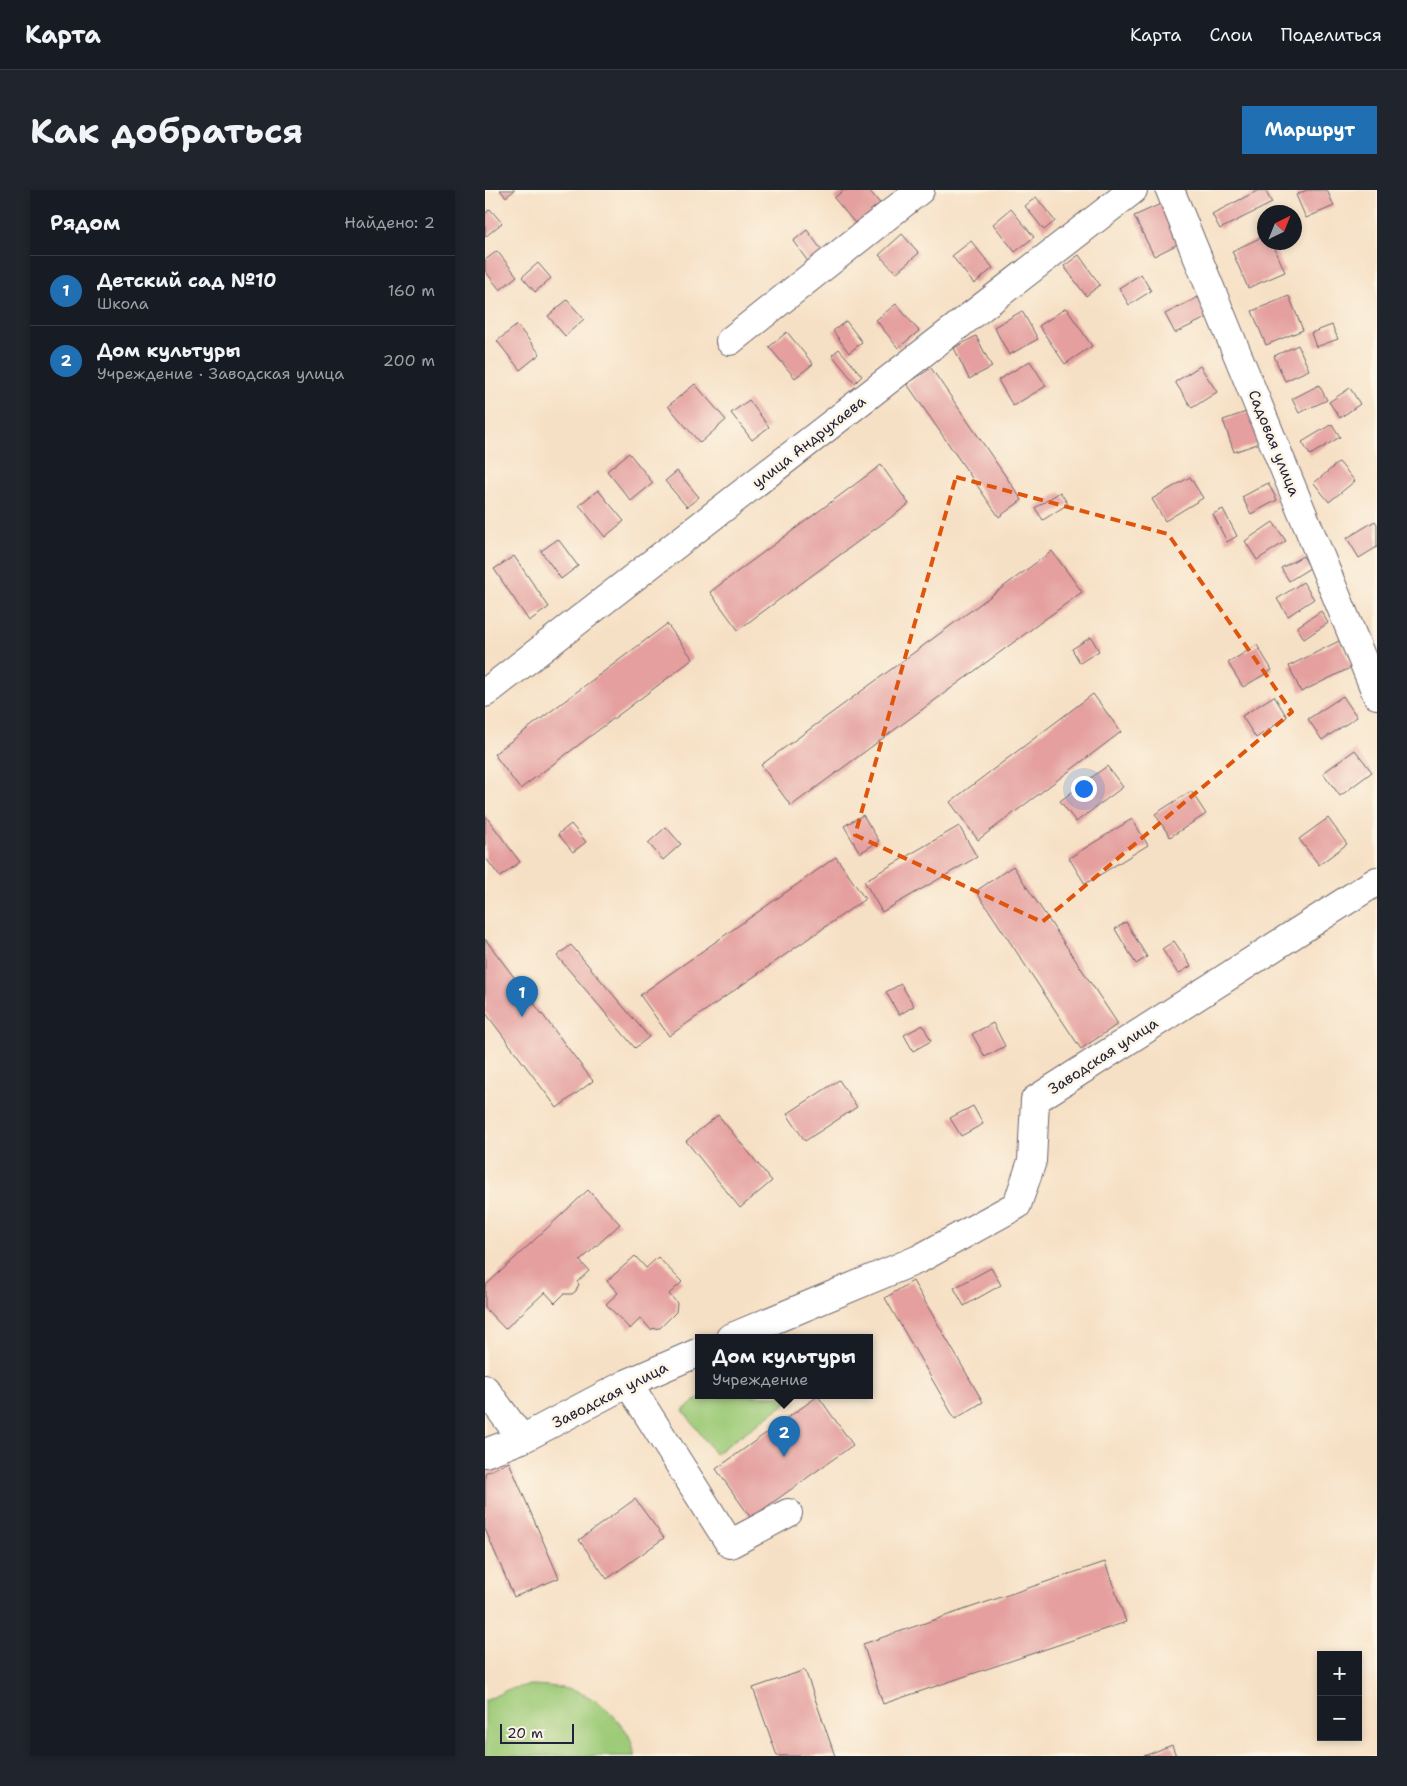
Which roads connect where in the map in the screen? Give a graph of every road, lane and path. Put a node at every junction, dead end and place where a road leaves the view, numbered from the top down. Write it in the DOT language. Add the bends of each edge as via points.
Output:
graph roads {
  1 [pos="920,190"];
  2 [pos="1133,190"];
  3 [pos="1171,190"];
  4 [pos="730,341"];
  5 [pos="485,693"];
  6 [pos="1377,695"];
  7 [pos="1377,881"];
  8 [pos="740,1334"];
  9 [pos="695,1354"];
  10 [pos="628,1383"];
  11 [pos="485,1389"];
  12 [pos="522,1439"];
  13 [pos="485,1453"];
  14 [pos="788,1513"];
  1 -- 4 [label="street"];
  2 -- 5 [label="street, улица Андрухаева"];
  3 -- 6 [label="street, Садовая улица"];
  7 -- 8 [label="street, Заводская улица" via="1035,1100 1031,1161 1017,1205 919,1259"];
  9 -- 10 [label="street, Заводская улица"];
  10 -- 12 [label="street, Заводская улица"];
  10 -- 14 [label="street" via="730,1544"];
  11 -- 12 [label="street"];
  12 -- 13 [label="street, Заводская улица"];
}
